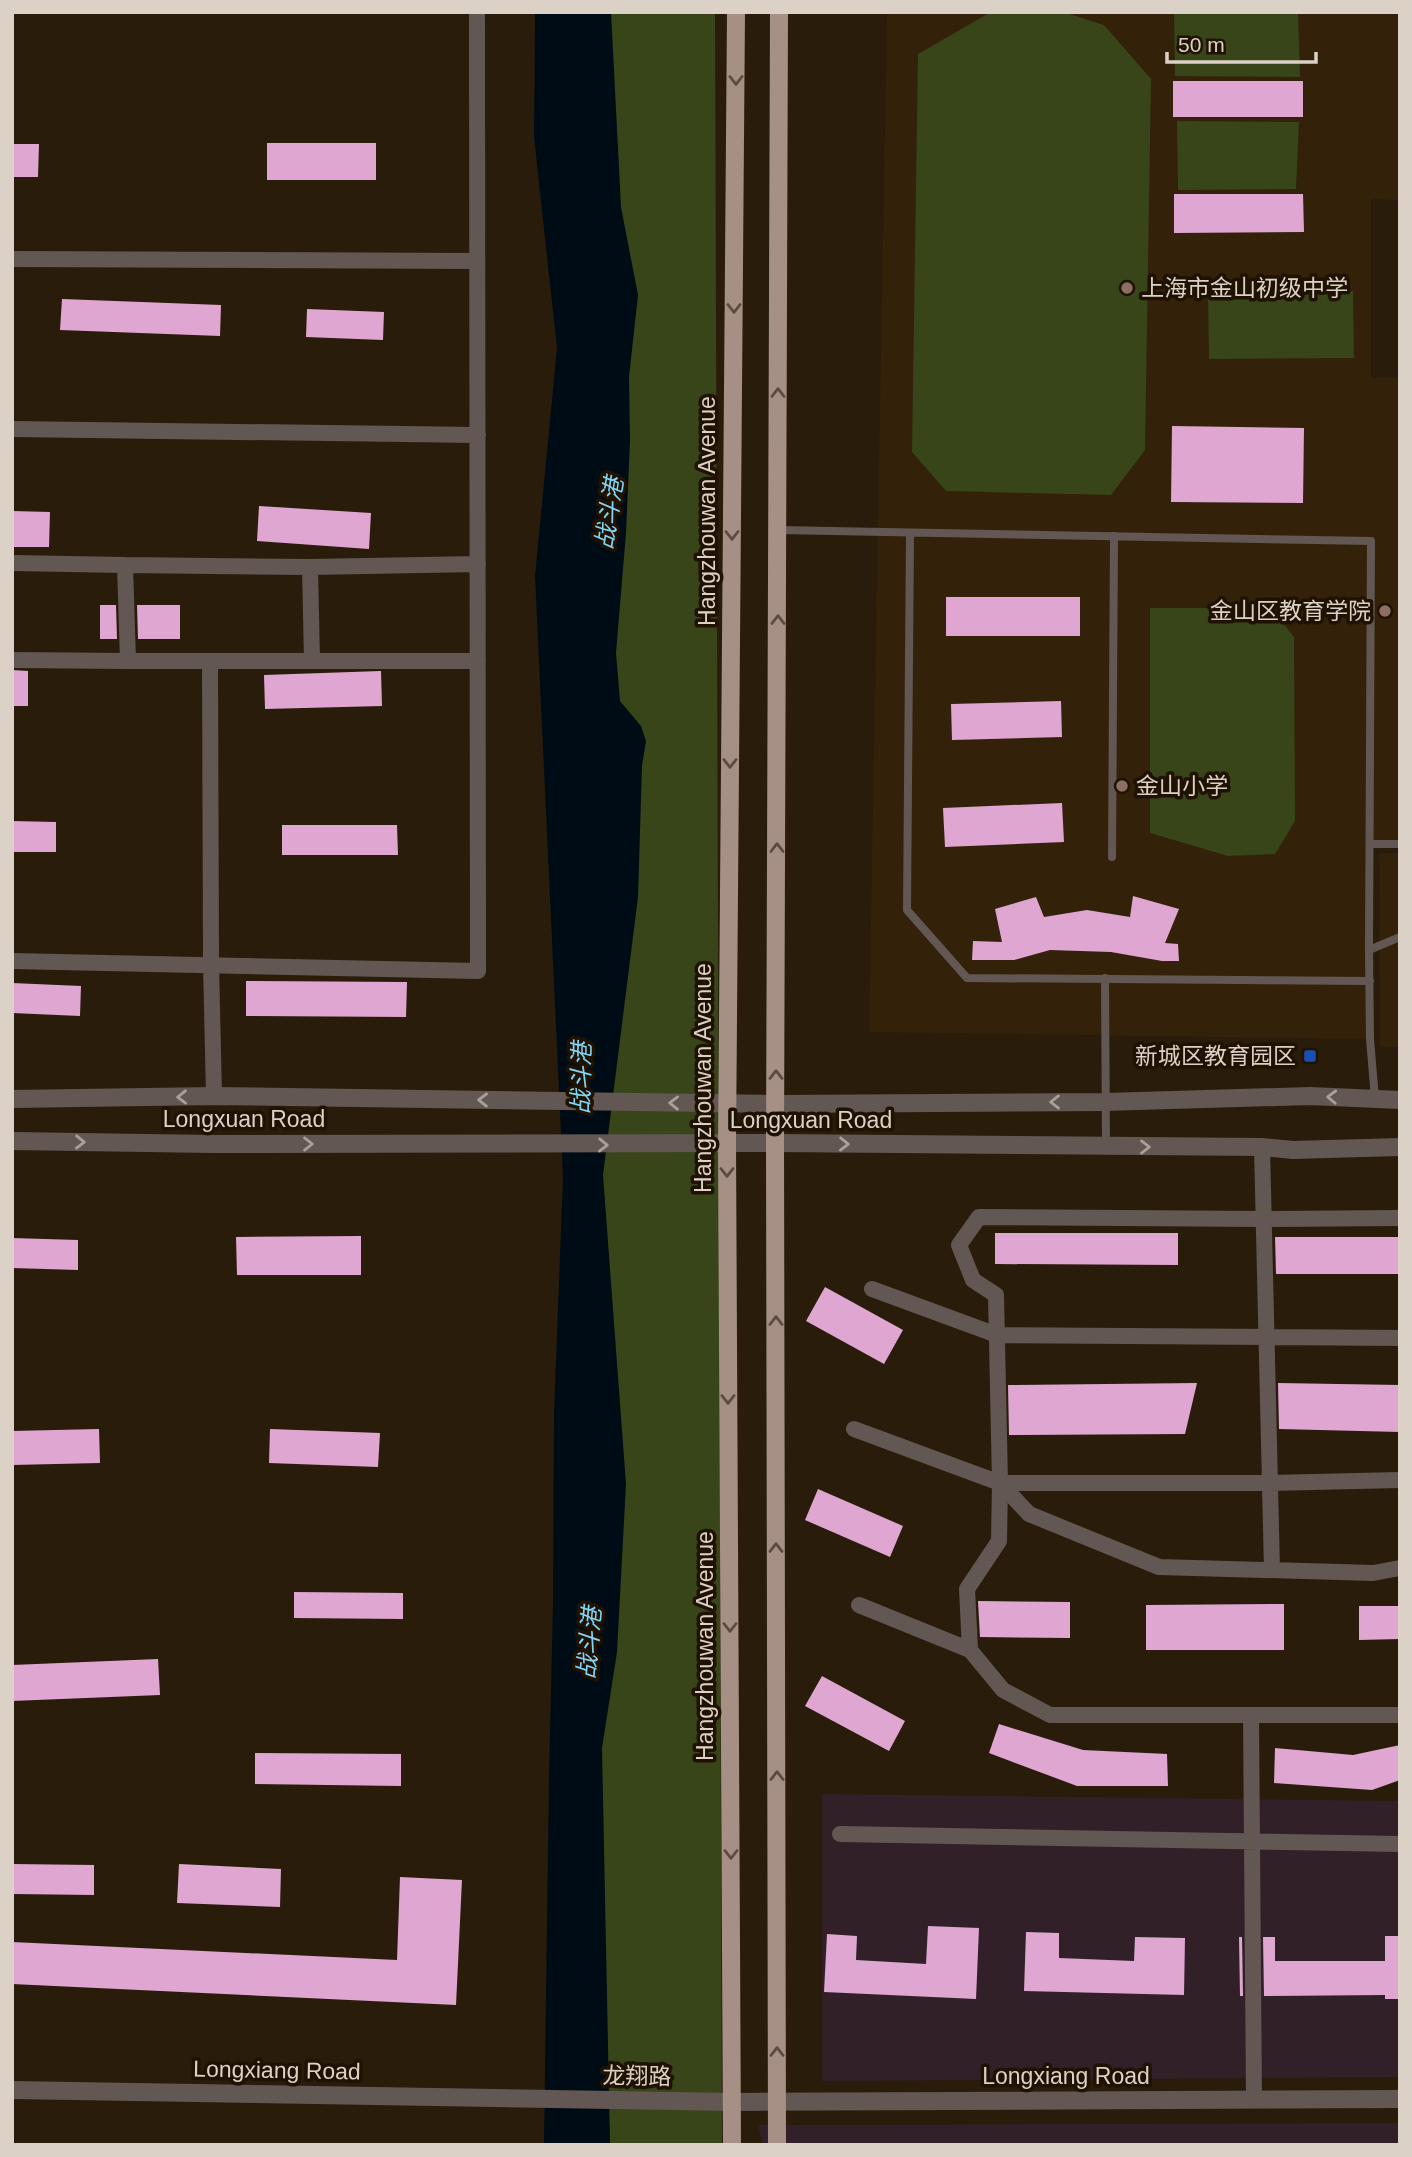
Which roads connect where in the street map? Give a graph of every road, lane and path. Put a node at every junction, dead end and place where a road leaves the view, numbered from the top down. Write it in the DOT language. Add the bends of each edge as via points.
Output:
graph roads {
  1 [pos="477,12"];
  2 [pos="736,12"];
  3 [pos="779,12"];
  4 [pos="12,259"];
  5 [pos="477,261"];
  6 [pos="12,429"];
  7 [pos="478,435"];
  8 [pos="778,530"];
  9 [pos="910,533"];
  10 [pos="1114,536"];
  11 [pos="12,563"];
  12 [pos="478,564"];
  13 [pos="125,565"];
  14 [pos="310,567"];
  15 [pos="12,660"];
  16 [pos="128,661"];
  17 [pos="210,661"];
  18 [pos="312,661"];
  19 [pos="478,661"];
  20 [pos="1370,844"];
  21 [pos="1400,844"];
  22 [pos="1112,857"];
  23 [pos="1400,937"];
  24 [pos="1369,950"];
  25 [pos="12,961"];
  26 [pos="211,964"];
  27 [pos="1105,978"];
  28 [pos="1370,981"];
  29 [pos="214,1096"];
  30 [pos="12,1099"];
  31 [pos="1375,1099"];
  32 [pos="1400,1100"];
  33 [pos="1105,1102"];
  34 [pos="727,1103"];
  35 [pos="775,1104"];
  36 [pos="12,1142"];
  37 [pos="775,1143"];
  38 [pos="727,1144"];
  39 [pos="1106,1147"];
  40 [pos="1262,1147"];
  41 [pos="1400,1147"];
  42 [pos="1400,1218"];
  43 [pos="1264,1219"];
  44 [pos="872,1289"];
  45 [pos="997,1335"];
  46 [pos="1267,1337"];
  47 [pos="1400,1338"];
  48 [pos="854,1429"];
  49 [pos="1400,1480"];
  50 [pos="1000,1483"];
  51 [pos="1269,1483"];
  52 [pos="1400,1568"];
  53 [pos="1272,1570"];
  54 [pos="859,1605"];
  55 [pos="970,1650"];
  56 [pos="1251,1715"];
  57 [pos="1400,1715"];
  58 [pos="840,1835"];
  59 [pos="1252,1841"];
  60 [pos="1400,1844"];
  61 [pos="12,2090"];
  62 [pos="541,2098"];
  63 [pos="1400,2099"];
  64 [pos="1254,2100"];
  65 [pos="733,2102"];
  66 [pos="777,2102"];
  67 [pos="732,2145"];
  68 [pos="777,2145"];
  1 -- 5 [label="street"];
  2 -- 34 [label="main road, Hangzhouwan Avenue, one-way"];
  8 -- 3 [label="main road, one-way"];
  4 -- 5 [label="street"];
  5 -- 7 [label="street"];
  6 -- 7 [label="street"];
  7 -- 12 [label="street"];
  8 -- 9 [label="lane"];
  35 -- 8 [label="main road, one-way"];
  9 -- 10 [label="lane"];
  9 -- 27 [label="lane" via="907,910 967,978"];
  10 -- 20 [label="lane" via="1371,541"];
  10 -- 22 [label="lane"];
  11 -- 13 [label="street"];
  12 -- 14 [label="street"];
  12 -- 19 [label="street"];
  13 -- 14 [label="street"];
  13 -- 16 [label="street"];
  14 -- 18 [label="street"];
  15 -- 16 [label="street"];
  16 -- 17 [label="street"];
  17 -- 18 [label="street"];
  17 -- 26 [label="street"];
  18 -- 19 [label="street"];
  19 -- 26 [label="street" via="478,971"];
  20 -- 21 [label="lane"];
  20 -- 24 [label="lane"];
  23 -- 24 [label="lane"];
  24 -- 28 [label="lane"];
  25 -- 26 [label="street"];
  26 -- 29 [label="street"];
  27 -- 28 [label="lane"];
  27 -- 33 [label="lane"];
  28 -- 31 [label="lane"];
  29 -- 30 [label="street, one-way"];
  34 -- 29 [label="street, one-way"];
  31 -- 32 [label="street"];
  31 -- 33 [label="street, one-way" via="1310,1096"];
  33 -- 35 [label="street, one-way"];
  33 -- 39 [label="lane"];
  34 -- 35 [label="street"];
  34 -- 38 [label="main road, Hangzhouwan Avenue"];
  35 -- 37 [label="main road"];
  36 -- 38 [label="street, Longxuan Road, one-way"];
  37 -- 38 [label="street, Longxuan Road"];
  37 -- 39 [label="street, Longxuan Road, one-way"];
  66 -- 37 [label="main road, one-way"];
  38 -- 65 [label="main road, Hangzhouwan Avenue, one-way"];
  39 -- 40 [label="street, Longxuan Road, one-way"];
  40 -- 41 [label="street, Longxuan Road"];
  40 -- 43 [label="street"];
  42 -- 43 [label="street"];
  43 -- 45 [label="street" via="979,1217 959,1245 973,1280 996,1295"];
  43 -- 46 [label="street"];
  44 -- 45 [label="street"];
  45 -- 46 [label="street"];
  45 -- 50 [label="street"];
  46 -- 47 [label="street"];
  46 -- 51 [label="street"];
  48 -- 50 [label="street"];
  49 -- 51 [label="street"];
  50 -- 51 [label="street"];
  50 -- 53 [label="street" via="1029,1514 1158,1567"];
  50 -- 55 [label="street" via="999,1541 967,1589"];
  51 -- 53 [label="street"];
  52 -- 53 [label="street" via="1373,1573"];
  54 -- 55 [label="street"];
  55 -- 56 [label="street" via="1003,1690 1050,1715"];
  56 -- 57 [label="street"];
  56 -- 59 [label="street"];
  58 -- 59 [label="street"];
  59 -- 60 [label="street"];
  59 -- 64 [label="street"];
  61 -- 62 [label="street, Longxiang Road"];
  62 -- 65 [label="street, 龙翔路"];
  63 -- 64 [label="street, Longxiang Road"];
  64 -- 66 [label="street, Longxiang Road"];
  65 -- 66 [label="street, Longxiang Road"];
  65 -- 67 [label="main road, Hangzhouwan Avenue"];
  66 -- 68 [label="main road"];
}
